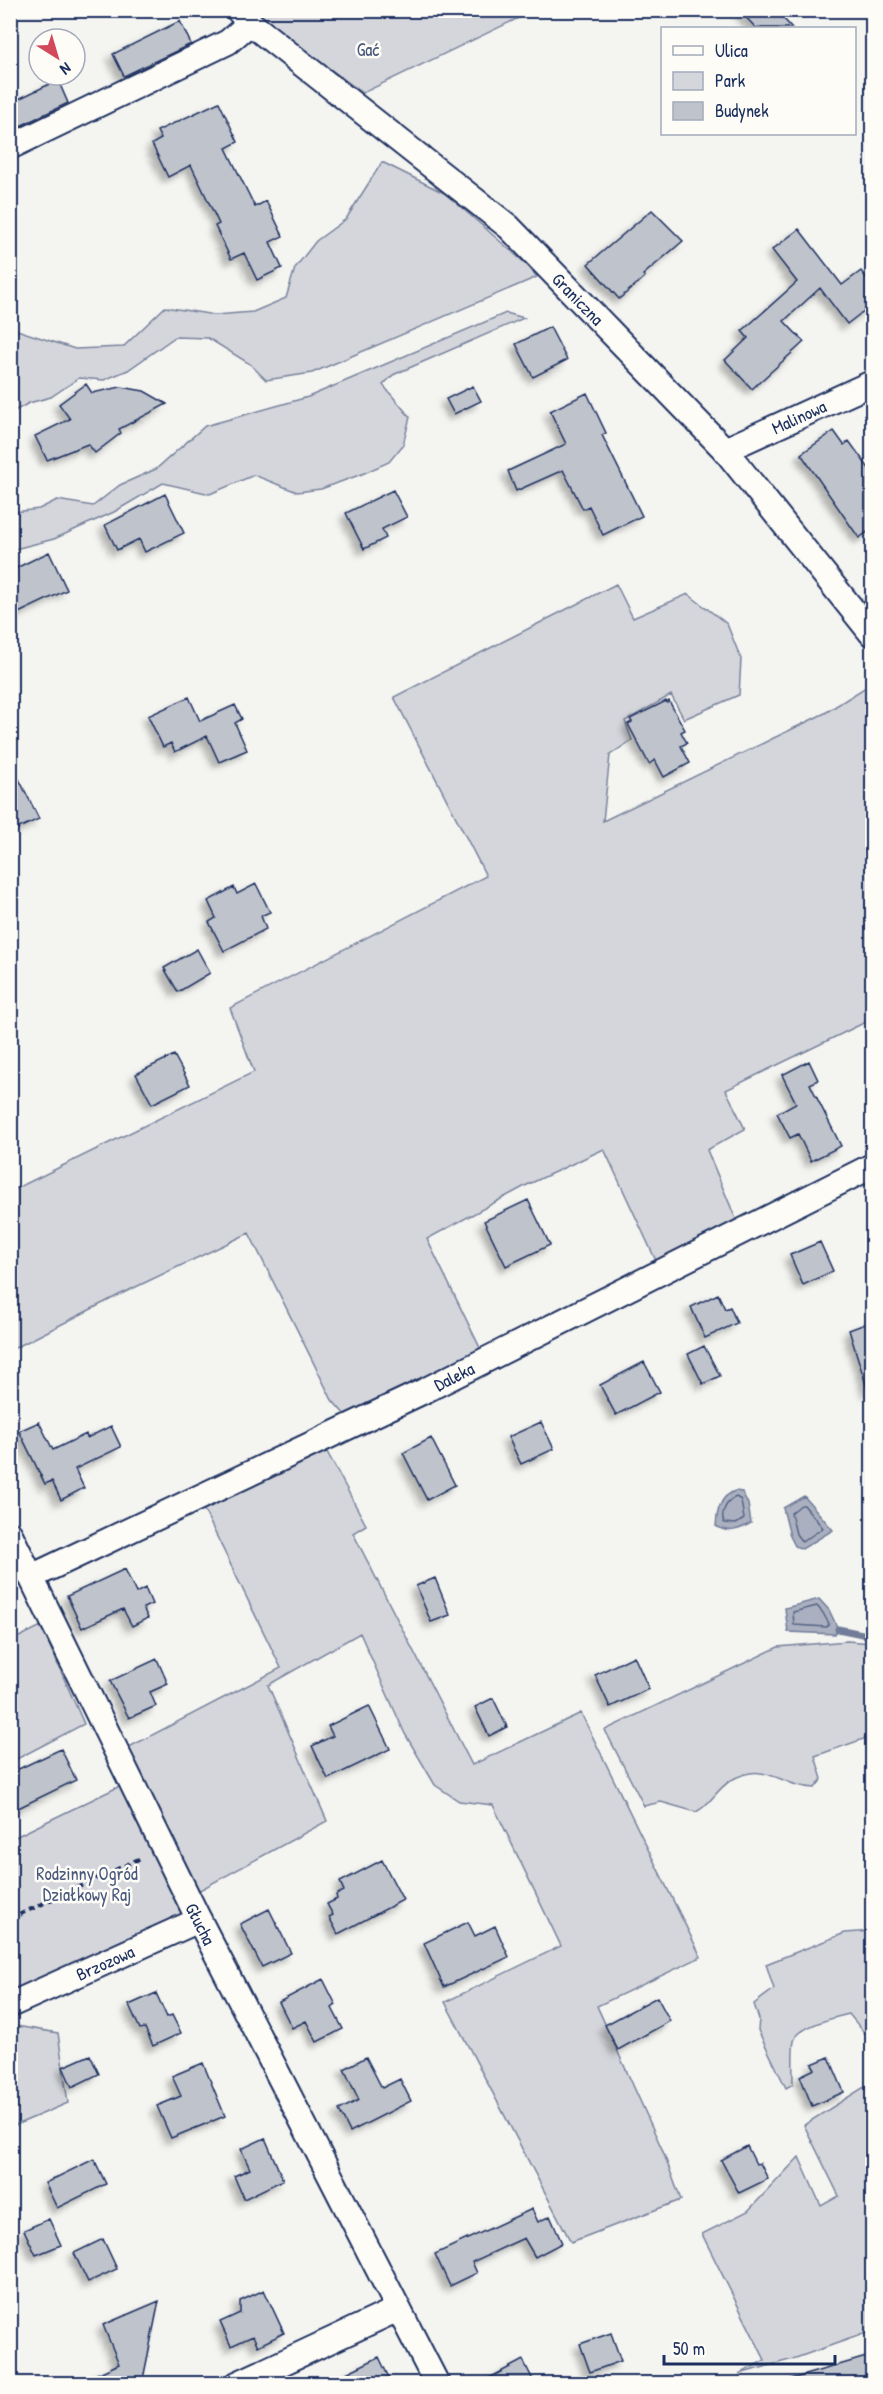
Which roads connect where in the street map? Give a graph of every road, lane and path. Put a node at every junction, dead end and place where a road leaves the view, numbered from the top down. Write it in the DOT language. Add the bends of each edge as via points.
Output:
graph roads {
  1 [pos="244,17"];
  2 [pos="10,147"];
  3 [pos="873,383"];
  4 [pos="725,450"];
  5 [pos="873,634"];
  6 [pos="873,1166"];
  7 [pos="14,1548"];
  8 [pos="33,1576"];
  9 [pos="143,1857"];
  10 [pos="10,1919"];
  11 [pos="199,1920"];
  12 [pos="10,2005"];
  13 [pos="398,2309"];
  14 [pos="237,2384"];
  15 [pos="437,2384"];
  1 -- 2 [label="street" via="228,42"];
  1 -- 4 [label="street, Graniczna" via="509,227"];
  3 -- 4 [label="street, Malinowa"];
  4 -- 5 [label="street, Graniczna"];
  6 -- 8 [label="street, Daleka" via="424,1391"];
  7 -- 8 [label="street, Głucha"];
  8 -- 11 [label="street, Głucha"];
  9 -- 10 [label="path"];
  11 -- 12 [label="street, Brzozowa"];
  11 -- 13 [label="street, Głucha"];
  13 -- 14 [label="street"];
  13 -- 15 [label="street, Głucha"];
}
